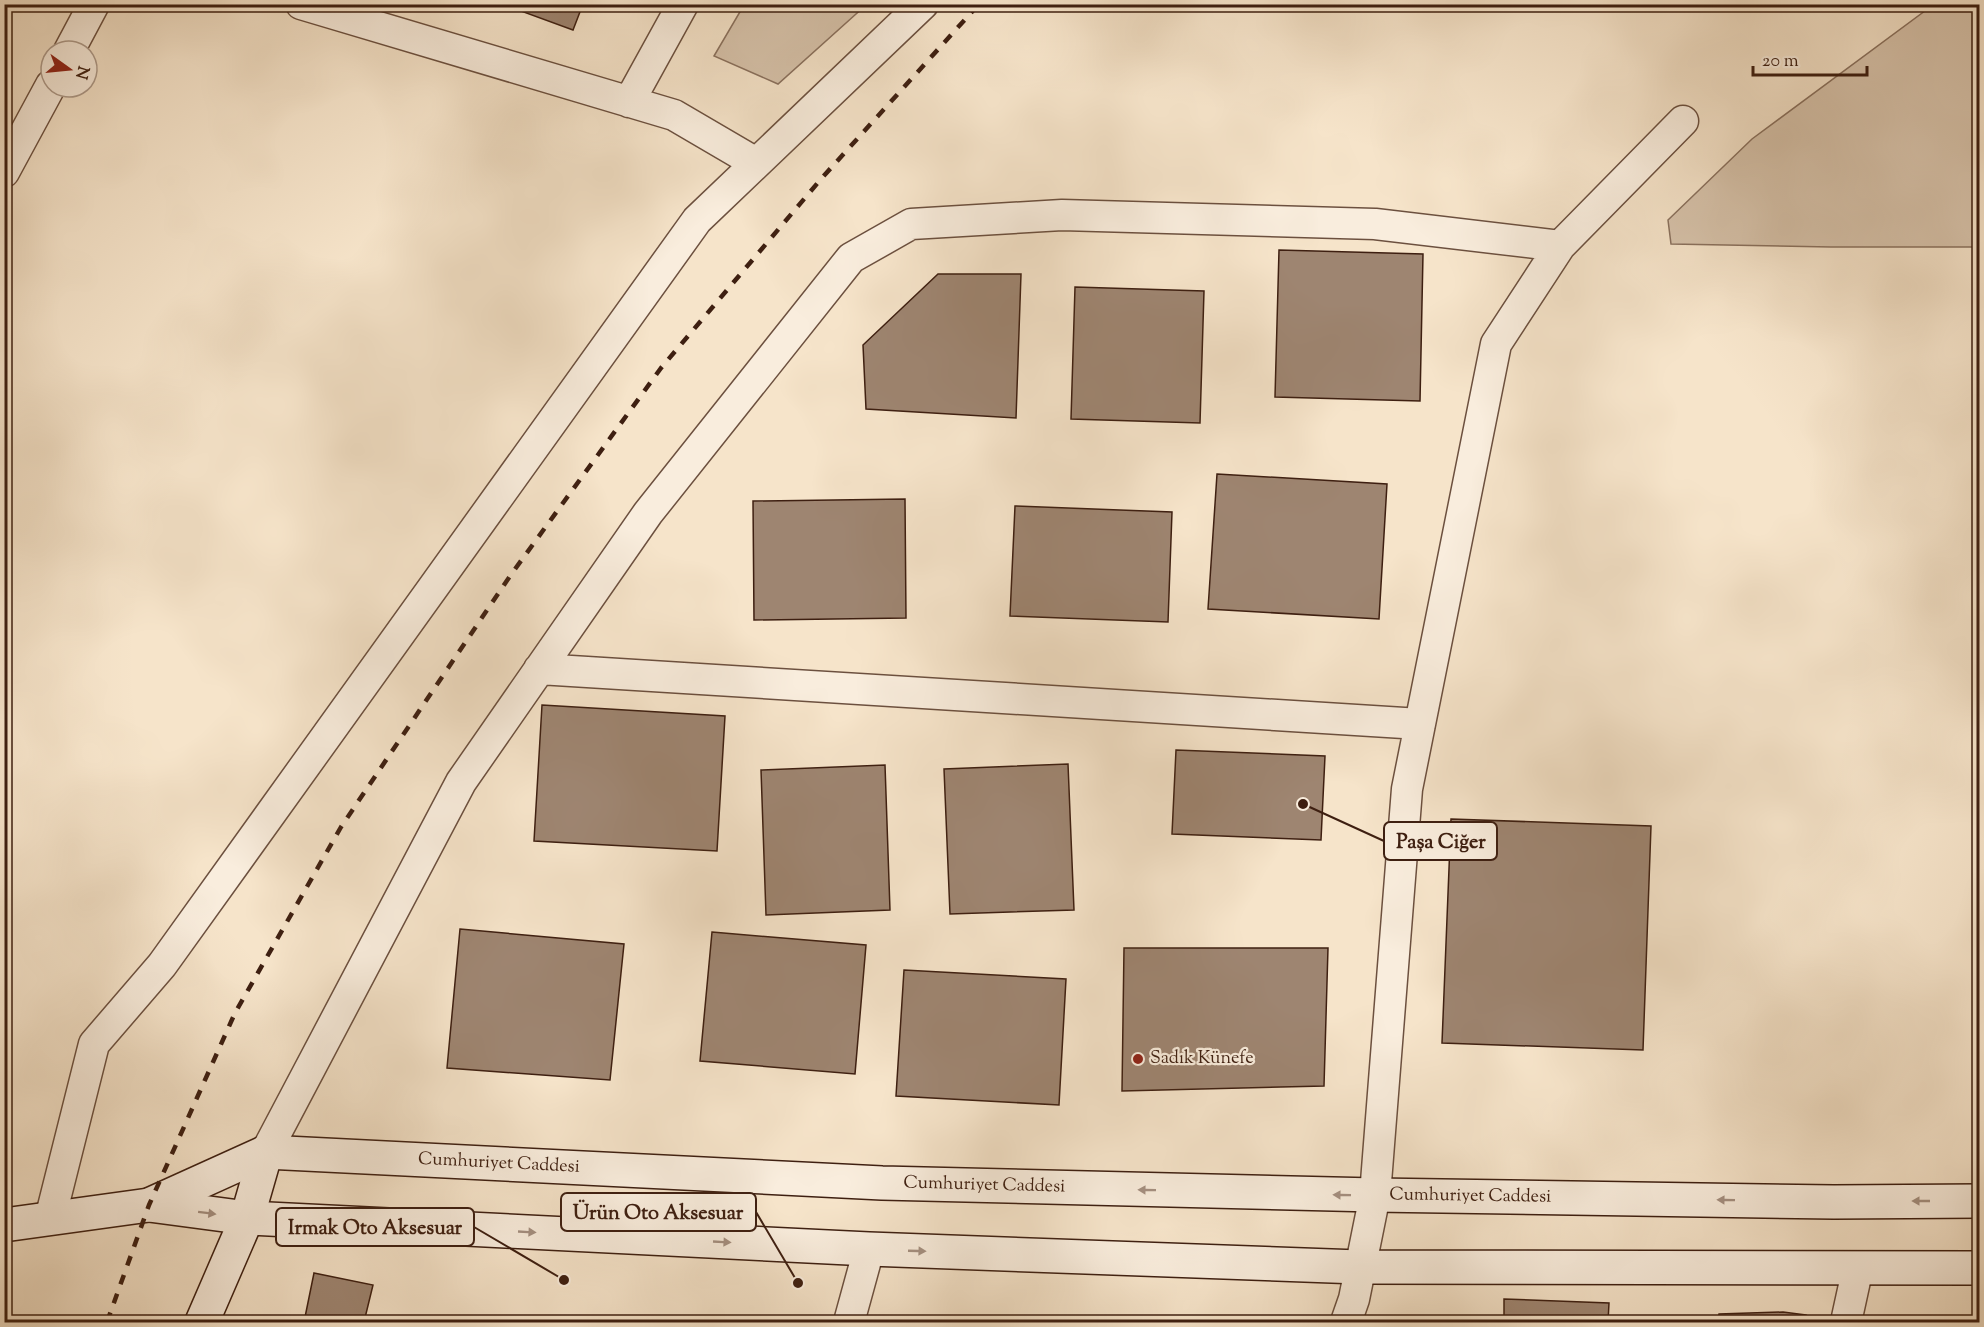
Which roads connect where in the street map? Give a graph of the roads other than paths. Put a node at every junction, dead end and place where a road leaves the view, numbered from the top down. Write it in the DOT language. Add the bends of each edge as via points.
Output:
graph roads {
  1 [pos="94,4"];
  2 [pos="301,4"];
  3 [pos="683,4"];
  4 [pos="923,4"];
  5 [pos="75,39"];
  6 [pos="43,99"];
  7 [pos="629,102"];
  8 [pos="1683,121"];
  9 [pos="756,163"];
  10 [pos="4,172"];
  11 [pos="1560,246"];
  12 [pos="539,669"];
  13 [pos="1420,724"];
  14 [pos="266,1152"];
  15 [pos="1375,1195"];
  16 [pos="1980,1201"];
  17 [pos="149,1205"];
  18 [pos="247,1218"];
  19 [pos="50,1219"];
  20 [pos="4,1225"];
  21 [pos="869,1250"];
  22 [pos="1858,1266"];
  23 [pos="1359,1267"];
  24 [pos="1980,1268"];
  25 [pos="202,1323"];
  26 [pos="849,1323"];
  27 [pos="1346,1323"];
  28 [pos="1846,1323"];
  1 -- 5 [label="street"];
  2 -- 7 [label="street"];
  3 -- 7 [label="street"];
  4 -- 9 [label="street"];
  6 -- 10 [label="street"];
  7 -- 9 [label="street" via="674,115"];
  8 -- 11 [label="street"];
  9 -- 19 [label="street" via="697,220 162,965 94,1044"];
  11 -- 12 [label="street" via="1375,224 1062,215 911,224 851,258 648,513"];
  11 -- 13 [label="street" via="1496,344"];
  12 -- 13 [label="street"];
  12 -- 14 [label="street" via="461,782"];
  13 -- 15 [label="street" via="1407,789"];
  15 -- 14 [label="main road, Cumhuriyet Caddesi, one-way" via="882,1183"];
  14 -- 17 [label="main road, Cumhuriyet Caddesi"];
  14 -- 18 [label="main road"];
  16 -- 15 [label="main road, Cumhuriyet Caddesi, one-way"];
  15 -- 23 [label="street"];
  17 -- 18 [label="main road, one-way"];
  17 -- 19 [label="main road, Cumhuriyet Caddesi"];
  18 -- 21 [label="main road, one-way"];
  18 -- 25 [label="main road"];
  19 -- 20 [label="main road, Cumhuriyet Caddesi"];
  21 -- 23 [label="main road, one-way"];
  21 -- 26 [label="street"];
  22 -- 23 [label="main road"];
  22 -- 24 [label="main road"];
  22 -- 28 [label="street"];
  23 -- 27 [label="street"];
}
